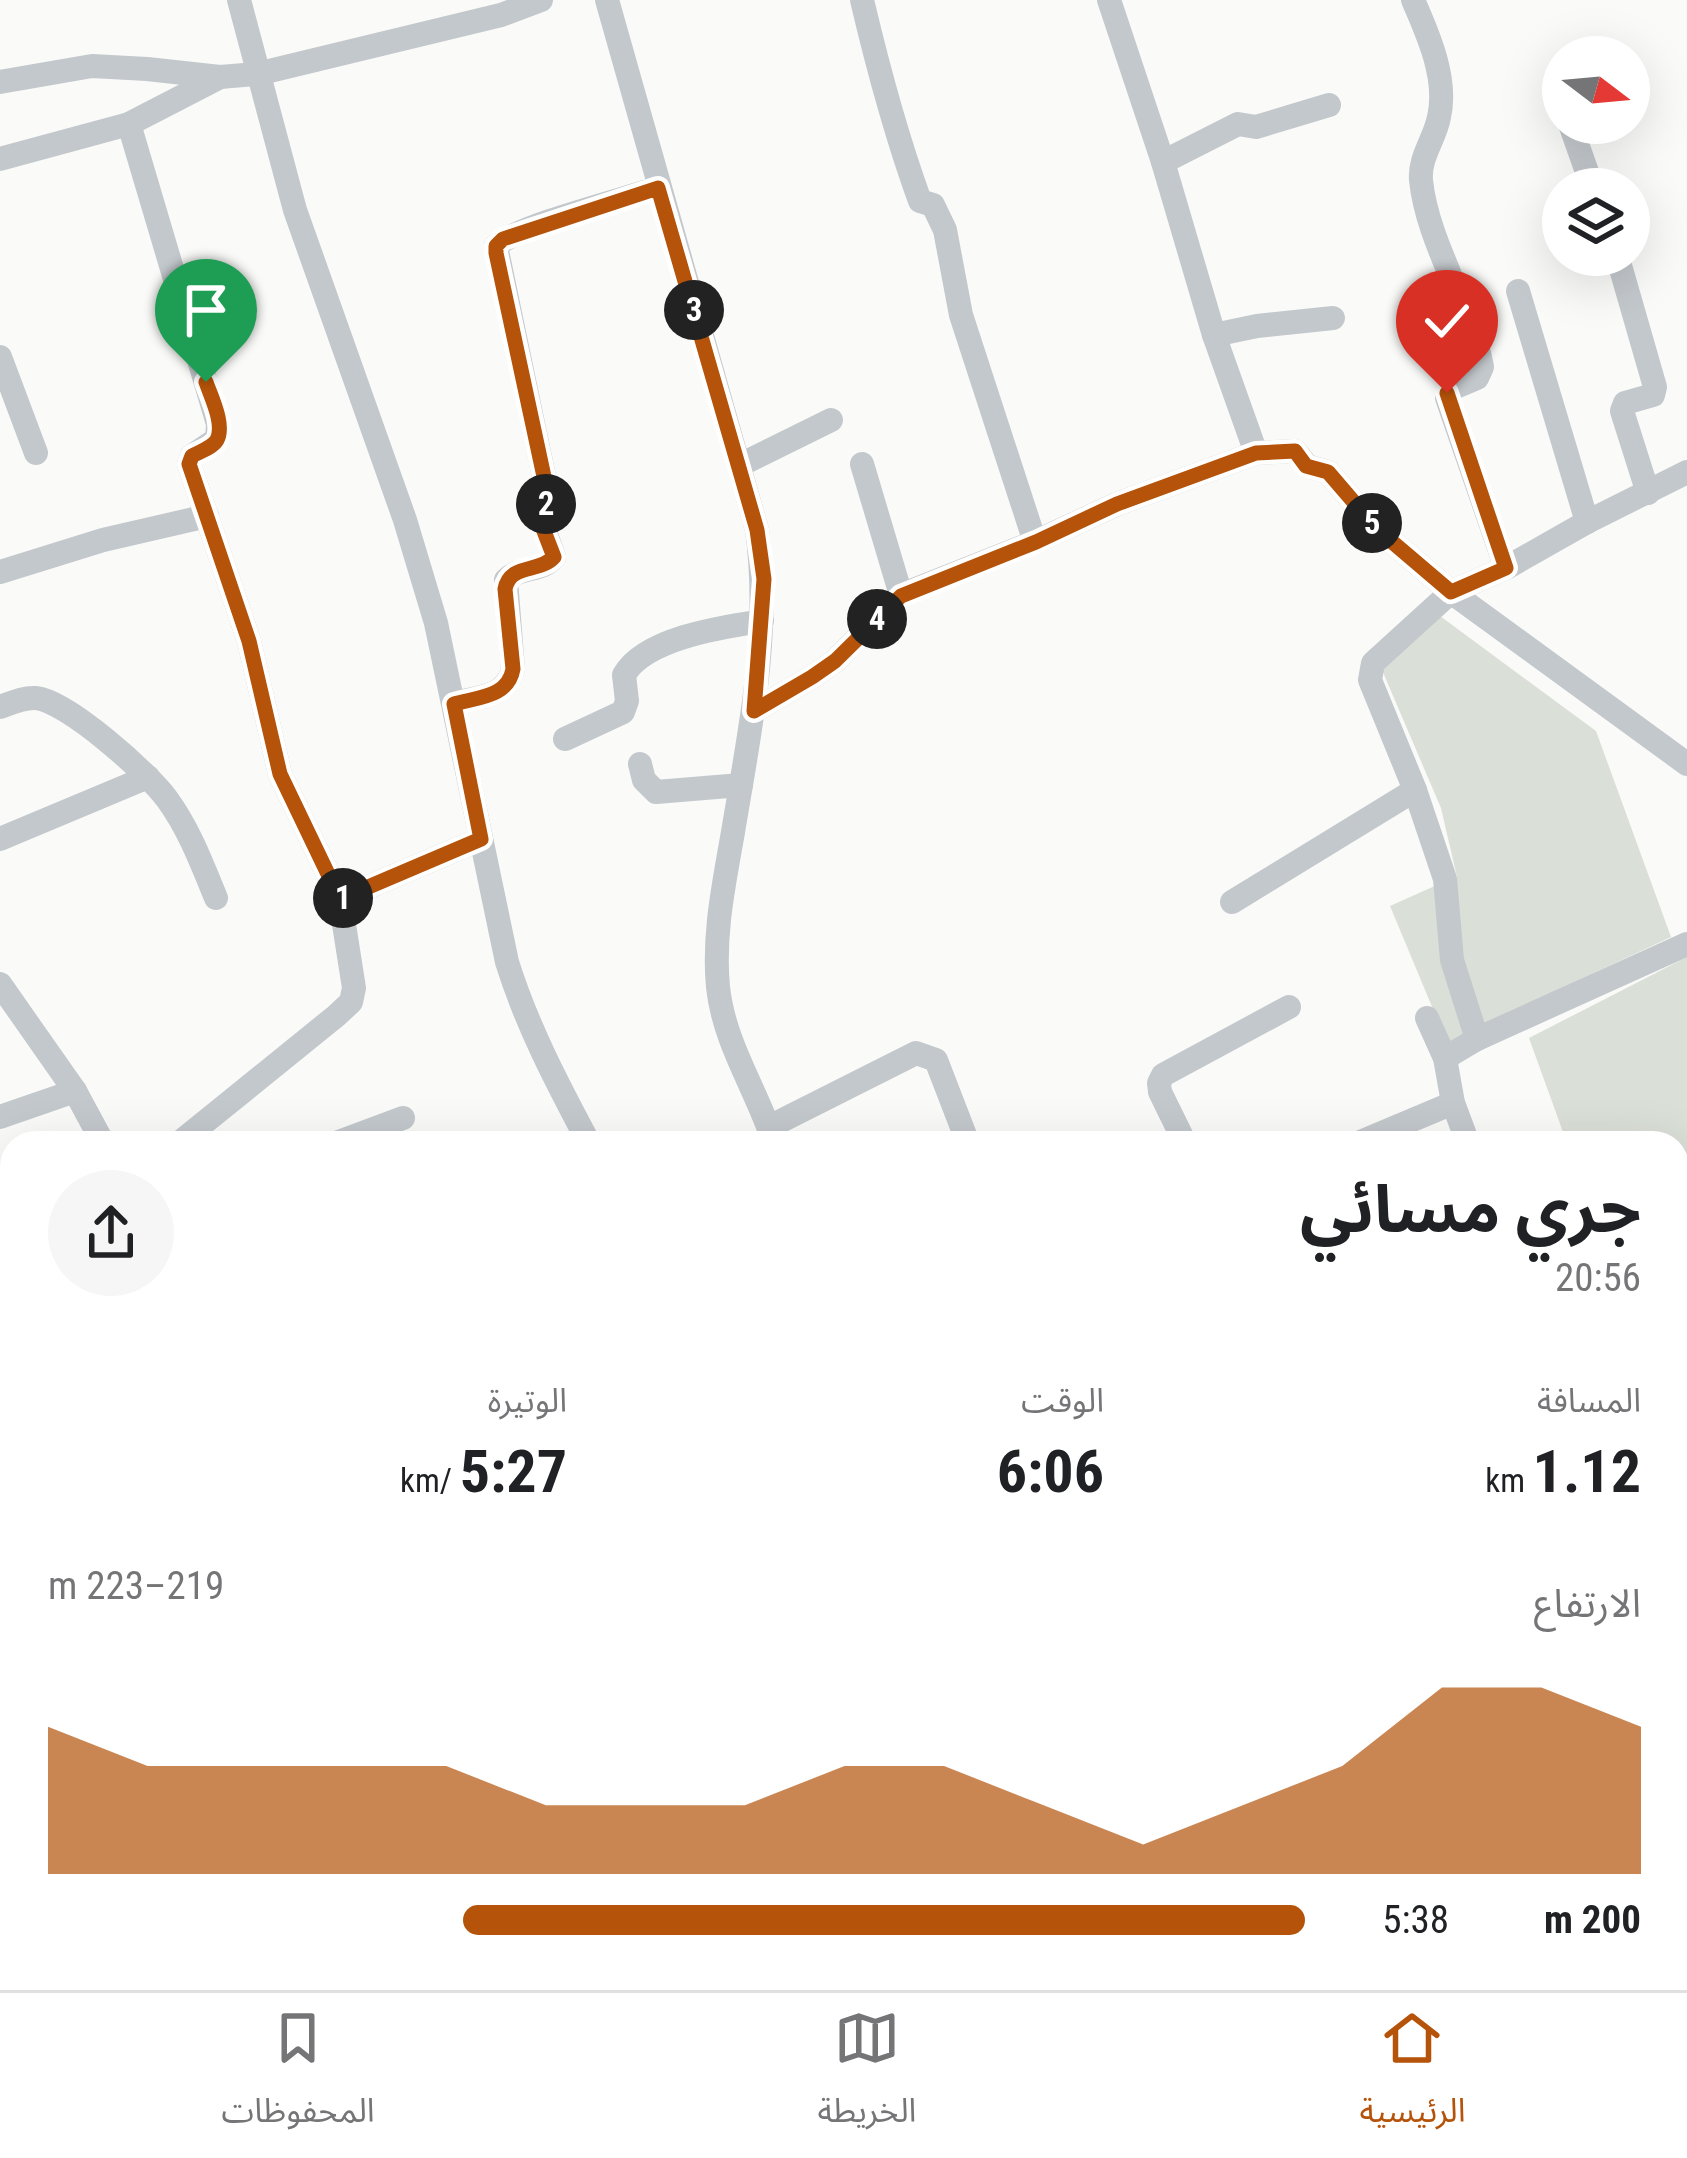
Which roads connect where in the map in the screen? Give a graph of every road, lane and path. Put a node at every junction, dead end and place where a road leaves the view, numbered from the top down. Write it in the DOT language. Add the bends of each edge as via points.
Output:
graph roads {
  1 [pos="239,0"];
  2 [pos="541,0"];
  3 [pos="607,0"];
  4 [pos="862,0"];
  5 [pos="1109,0"];
  6 [pos="1413,0"];
  7 [pos="257,74"];
  8 [pos="220,77"];
  9 [pos="0,82"];
  10 [pos="1329,105"];
  11 [pos="129,124"];
  12 [pos="0,159"];
  13 [pos="1163,162"];
  14 [pos="658,188"];
  15 [pos="1623,276"];
  16 [pos="1518,291"];
  17 [pos="1333,318"];
  18 [pos="1214,334"];
  19 [pos="0,357"];
  20 [pos="831,420"];
  21 [pos="36,453"];
  22 [pos="1256,453"];
  23 [pos="862,464"];
  24 [pos="740,465"];
  25 [pos="1687,472"];
  26 [pos="1648,493"];
  27 [pos="207,516"];
  28 [pos="1587,522"];
  29 [pos="1036,542"];
  30 [pos="2,567"];
  31 [pos="1506,568"];
  32 [pos="1451,592"];
  33 [pos="901,596"];
  34 [pos="762,621"];
  35 [pos="454,704"];
  36 [pos="0,707"];
  37 [pos="754,711"];
  38 [pos="565,739"];
  39 [pos="640,764"];
  40 [pos="1687,764"];
  41 [pos="148,777"];
  42 [pos="741,785"];
  43 [pos="1415,790"];
  44 [pos="0,839"];
  45 [pos="481,839"];
  46 [pos="216,898"];
  47 [pos="340,899"];
  48 [pos="1232,902"];
  49 [pos="1687,944"];
  50 [pos="0,984"];
  51 [pos="1288,1007"];
  52 [pos="1427,1018"];
  53 [pos="1477,1039"];
  54 [pos="1445,1058"];
  55 [pos="75,1091"];
  56 [pos="1454,1103"];
  57 [pos="0,1117"];
  58 [pos="403,1118"];
  59 [pos="97,1131"];
  60 [pos="193,1131"];
  61 [pos="368,1131"];
  62 [pos="583,1131"];
  63 [pos="770,1131"];
  64 [pos="779,1131"];
  65 [pos="963,1131"];
  66 [pos="1179,1131"];
  67 [pos="1387,1131"];
  68 [pos="1464,1131"];
  1 -- 7 [label="street"];
  2 -- 7 [label="street"];
  3 -- 14 [label="street"];
  4 -- 29 [label="street" via="920,201 933,205 945,230 961,315"];
  5 -- 13 [label="street"];
  6 -- 31 [label="street" via="1441,103 1421,182 1482,367 1447,398"];
  7 -- 8 [label="street"];
  7 -- 35 [label="street" via="295,210 418,561"];
  8 -- 9 [label="street" via="92,67"];
  8 -- 11 [label="street"];
  10 -- 13 [label="street" via="1256,128 1238,124"];
  11 -- 12 [label="street"];
  11 -- 27 [label="street" via="217,416 217,440 189,460"];
  13 -- 18 [label="street"];
  14 -- 24 [label="street"];
  14 -- 35 [label="street" via="496,246 546,486 542,526 554,557 506,580 511,680 503,690"];
  15 -- 26 [label="street" via="1655,387 1622,412"];
  16 -- 28 [label="street"];
  17 -- 18 [label="street"];
  18 -- 22 [label="street"];
  19 -- 21 [label="street"];
  20 -- 24 [label="street"];
  22 -- 29 [label="street"];
  22 -- 32 [label="street" via="1295,451 1306,466 1328,472 1377,529"];
  23 -- 33 [label="street"];
  24 -- 34 [label="street" via="764,579"];
  25 -- 26 [label="street"];
  26 -- 28 [label="street"];
  27 -- 30 [label="street"];
  27 -- 47 [label="street" via="249,641 280,774"];
  28 -- 31 [label="street"];
  29 -- 33 [label="street"];
  31 -- 32 [label="street"];
  32 -- 40 [label="street"];
  32 -- 43 [label="street" via="1370,672"];
  33 -- 37 [label="street" via="835,661"];
  34 -- 37 [label="street"];
  34 -- 38 [label="street" via="695,632 635,660 624,675 623,712"];
  35 -- 45 [label="street"];
  36 -- 41 [label="street" via="32,698 51,703"];
  37 -- 42 [label="street"];
  39 -- 42 [label="street" via="656,792"];
  41 -- 44 [label="street"];
  41 -- 46 [label="street" via="189,834"];
  42 -- 63 [label="street" via="716,939 718,990 740,1067"];
  43 -- 48 [label="street"];
  43 -- 53 [label="street" via="1445,879 1452,960"];
  45 -- 47 [label="street"];
  45 -- 62 [label="street" via="521,1007"];
  47 -- 60 [label="street" via="351,1002"];
  49 -- 53 [label="street"];
  50 -- 55 [label="street"];
  51 -- 66 [label="street" via="1163,1076 1160,1092"];
  52 -- 54 [label="street"];
  53 -- 54 [label="street"];
  54 -- 56 [label="street"];
  55 -- 57 [label="street"];
  55 -- 59 [label="street"];
  56 -- 67 [label="street"];
  56 -- 68 [label="street"];
  58 -- 61 [label="street"];
  64 -- 65 [label="street" via="916,1053 936,1060"];
}
